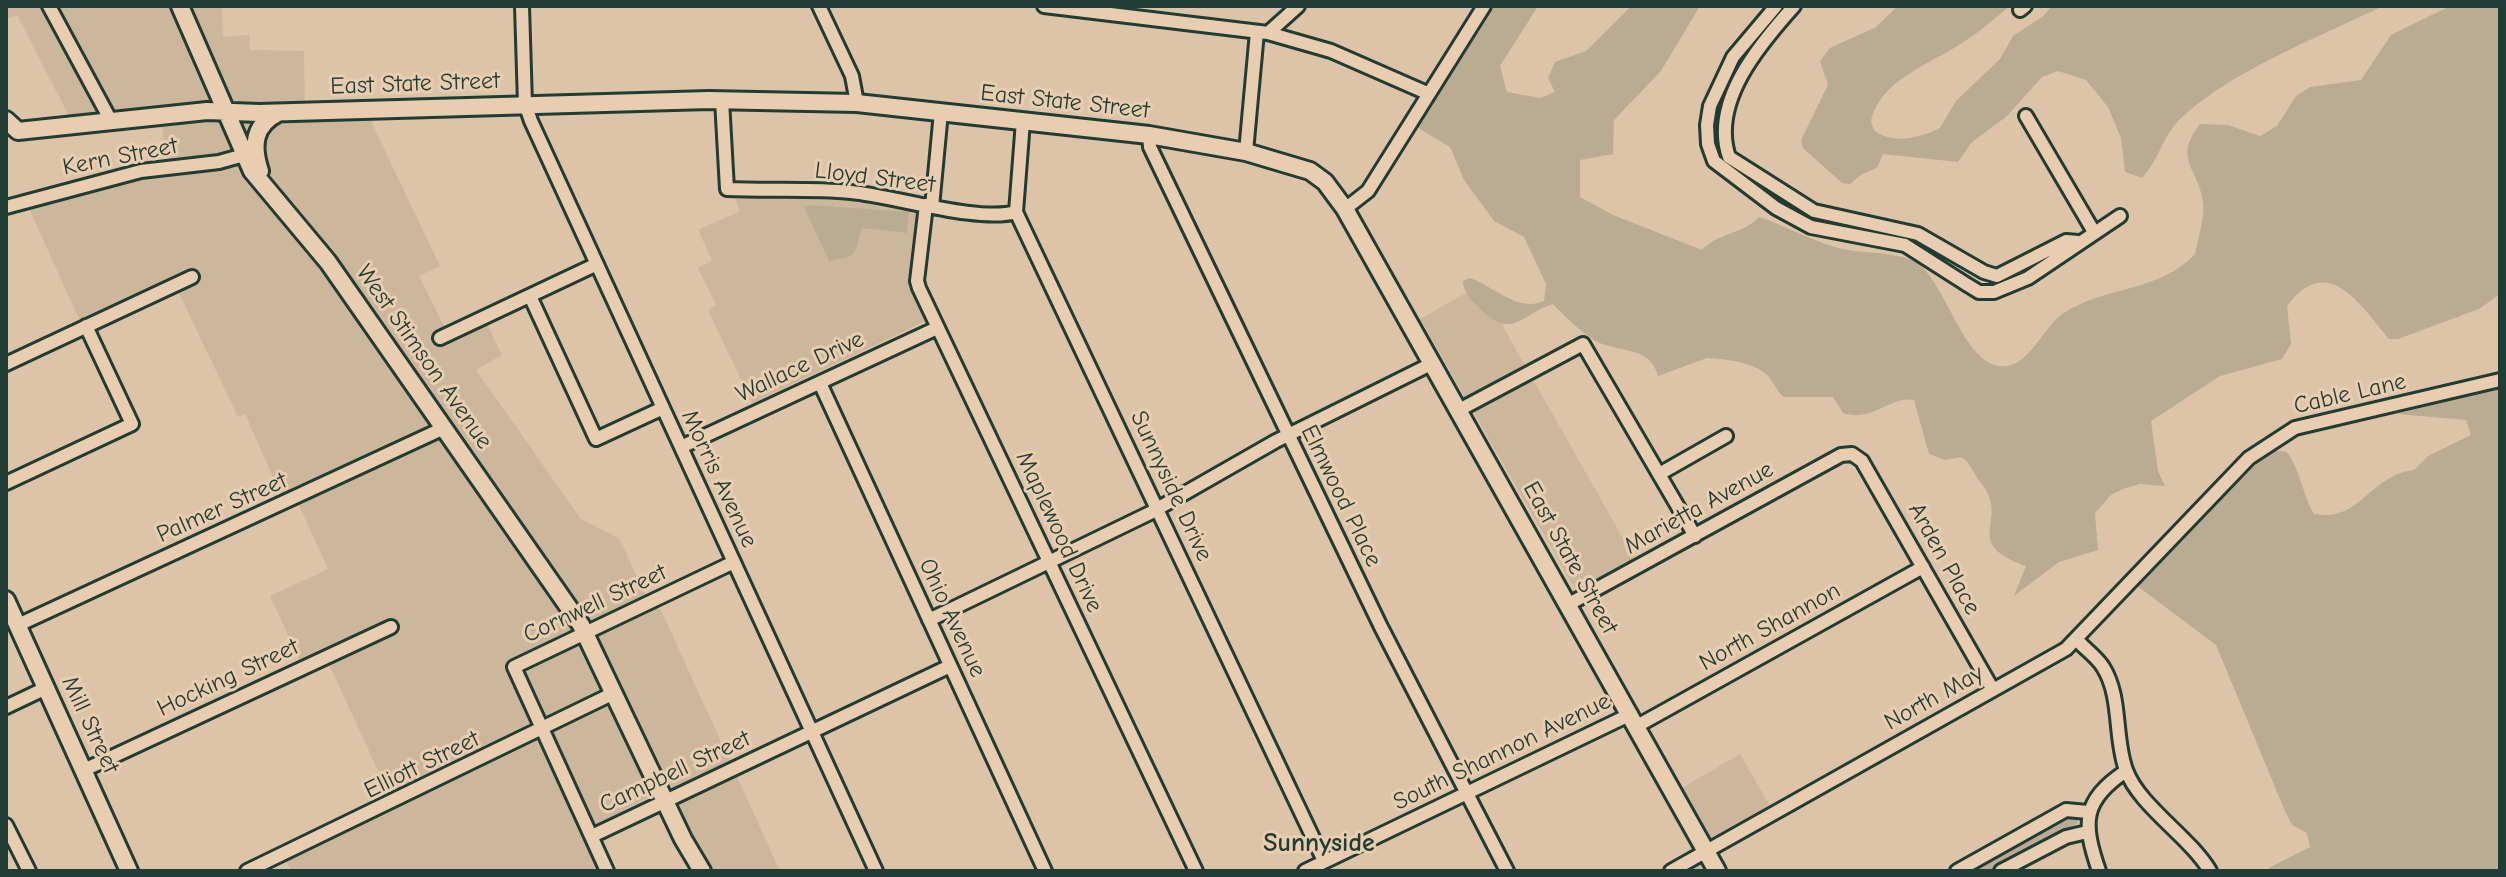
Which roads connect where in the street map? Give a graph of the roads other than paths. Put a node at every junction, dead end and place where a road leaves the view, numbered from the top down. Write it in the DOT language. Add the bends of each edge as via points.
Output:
graph roads {
  1 [pos="49,6"];
  2 [pos="180,6"];
  3 [pos="522,6"];
  4 [pos="819,6"];
  5 [pos="1044,6"];
  6 [pos="1298,6"];
  7 [pos="1484,6"];
  8 [pos="1776,6"];
  9 [pos="1794,6"];
  10 [pos="1262,32"];
  11 [pos="1427,93"];
  12 [pos="722,100"];
  13 [pos="857,103"];
  14 [pos="525,104"];
  15 [pos="226,111"];
  16 [pos="941,112"];
  17 [pos="278,113"];
  18 [pos="2026,116"];
  19 [pos="111,121"];
  20 [pos="1023,121"];
  21 [pos="9,129"];
  22 [pos="1149,135"];
  23 [pos="1246,152"];
  24 [pos="244,155"];
  25 [pos="268,191"];
  26 [pos="929,206"];
  27 [pos="6,207"];
  28 [pos="1345,209"];
  29 [pos="1016,212"];
  30 [pos="2120,216"];
  31 [pos="2094,232"];
  32 [pos="2078,242"];
  33 [pos="597,264"];
  34 [pos="192,277"];
  35 [pos="530,296"];
  36 [pos="86,326"];
  37 [pos="937,328"];
  38 [pos="440,338"];
  39 [pos="1433,363"];
  40 [pos="6,364"];
  41 [pos="2500,380"];
  42 [pos="820,383"];
  43 [pos="663,408"];
  44 [pos="1459,410"];
  45 [pos="444,428"];
  46 [pos="1287,435"];
  47 [pos="1726,436"];
  48 [pos="681,447"];
  49 [pos="1852,454"];
  50 [pos="1661,473"];
  51 [pos="6,483"];
  52 [pos="1157,508"];
  53 [pos="1695,536"];
  54 [pos="2160,552"];
  55 [pos="734,562"];
  56 [pos="1049,562"];
  57 [pos="1923,567"];
  58 [pos="6,600"];
  59 [pos="1569,604"];
  60 [pos="929,620"];
  61 [pos="18,625"];
  62 [pos="391,627"];
  63 [pos="585,632"];
  64 [pos="2077,640"];
  65 [pos="950,666"];
  66 [pos="46,688"];
  67 [pos="1993,690"];
  68 [pos="614,693"];
  69 [pos="6,707"];
  70 [pos="1634,720"];
  71 [pos="542,730"];
  72 [pos="812,732"];
  73 [pos="84,770"];
  74 [pos="2126,771"];
  75 [pos="1469,792"];
  76 [pos="666,801"];
  77 [pos="2088,812"];
  78 [pos="6,825"];
  79 [pos="2087,832"];
  80 [pos="592,836"];
  81 [pos="683,839"];
  82 [pos="1706,852"];
  83 [pos="1324,861"];
  84 [pos="29,871"];
  85 [pos="129,871"];
  86 [pos="247,871"];
  87 [pos="607,871"];
  88 [pos="692,871"];
  89 [pos="702,871"];
  90 [pos="876,871"];
  91 [pos="1045,871"];
  92 [pos="1196,871"];
  93 [pos="1305,871"];
  94 [pos="1507,871"];
  95 [pos="1671,871"];
  96 [pos="1717,871"];
  97 [pos="1957,871"];
  98 [pos="2001,871"];
  99 [pos="2099,871"];
  100 [pos="2210,871"];
  1 -- 19 [label="street"];
  2 -- 15 [label="main road, West Stimson Avenue"];
  3 -- 14 [label="street"];
  4 -- 13 [label="street" via="852,76"];
  5 -- 10 [label="street"];
  6 -- 10 [label="street"];
  7 -- 11 [label="street"];
  8 -- 32 [label="street" via="1733,57 1710,106 1708,144 1714,161 1725,170 1811,227 1905,245 1979,292 1994,292 2028,278"];
  9 -- 32 [label="street" via="1752,58 1732,95 1724,123 1729,157 1814,211 1918,234 1997,276 2066,241"];
  10 -- 11 [label="street" via="1331,51"];
  10 -- 23 [label="street"];
  11 -- 28 [label="street" via="1368,191"];
  12 -- 13 [label="main road, East State Street"];
  12 -- 14 [label="main road, East State Street"];
  12 -- 26 [label="street, Lloyd Street" via="727,189 851,192"];
  13 -- 16 [label="main road, East State Street"];
  14 -- 17 [label="main road, East State Street"];
  14 -- 33 [label="street, Morris Avenue"];
  15 -- 17 [label="main road, East State Street"];
  15 -- 19 [label="main road, East State Street"];
  15 -- 24 [label="main road, West Stimson Avenue"];
  16 -- 20 [label="main road, East State Street"];
  16 -- 26 [label="street, Maplewood Drive"];
  17 -- 25 [label="main road" via="263,123 255,139"];
  18 -- 31 [label="street"];
  19 -- 21 [label="main road, East State Street"];
  20 -- 22 [label="main road, East State Street"];
  20 -- 29 [label="street, Sunnyside Drive"];
  22 -- 23 [label="main road, East State Street"];
  22 -- 46 [label="street, Elmwood Place" via="1150,147"];
  23 -- 28 [label="main road, East State Street" via="1310,171"];
  24 -- 25 [label="main road, West Stimson Avenue"];
  24 -- 27 [label="street, Kern Street" via="141,171"];
  25 -- 45 [label="main road, West Stimson Avenue" via="311,239"];
  26 -- 29 [label="street, Lloyd Street"];
  26 -- 37 [label="street, Maplewood Drive" via="917,281"];
  28 -- 39 [label="main road, East State Street"];
  29 -- 52 [label="street, Sunnyside Drive"];
  30 -- 31 [label="street"];
  31 -- 32 [label="street"];
  33 -- 35 [label="street"];
  33 -- 43 [label="street, Morris Avenue"];
  34 -- 36 [label="street"];
  35 -- 38 [label="street"];
  35 -- 43 [label="street" via="596,439"];
  36 -- 40 [label="street"];
  36 -- 51 [label="street" via="132,424"];
  37 -- 42 [label="street, Wallace Drive"];
  37 -- 56 [label="street, Maplewood Drive"];
  39 -- 44 [label="main road, East State Street"];
  39 -- 46 [label="street"];
  41 -- 54 [label="street, Cable Lane" via="2284,432 2249,458"];
  42 -- 48 [label="street, Wallace Drive"];
  42 -- 60 [label="street, Ohio Avenue"];
  43 -- 48 [label="street, Morris Avenue"];
  44 -- 50 [label="street" via="1583,344"];
  44 -- 59 [label="main road, East State Street"];
  45 -- 61 [label="street, Palmer Street"];
  45 -- 63 [label="main road, West Stimson Avenue"];
  46 -- 52 [label="street"];
  46 -- 75 [label="street, Elmwood Place"];
  47 -- 50 [label="street"];
  48 -- 55 [label="street, Morris Avenue"];
  49 -- 53 [label="street, Marietta Avenue" via="1841,455"];
  49 -- 57 [label="street, Arden Place" via="1862,461"];
  50 -- 53 [label="street"];
  52 -- 56 [label="street"];
  52 -- 83 [label="street, Sunnyside Drive"];
  53 -- 59 [label="street, Marietta Avenue"];
  54 -- 64 [label="street, North May"];
  55 -- 63 [label="street, Cornwell Street"];
  55 -- 72 [label="street, Morris Avenue"];
  56 -- 60 [label="street"];
  56 -- 92 [label="street, Maplewood Drive"];
  57 -- 67 [label="street, Arden Place"];
  57 -- 70 [label="street, North Shannon"];
  58 -- 61 [label="main road, Mill Street"];
  59 -- 70 [label="main road, East State Street"];
  60 -- 65 [label="street, Ohio Avenue"];
  61 -- 66 [label="main road, Mill Street"];
  62 -- 73 [label="street, Hocking Street"];
  63 -- 68 [label="main road, West Stimson Avenue"];
  63 -- 71 [label="street, Cornwell Street" via="514,667"];
  64 -- 67 [label="street, North May"];
  64 -- 74 [label="street" via="2110,680"];
  65 -- 72 [label="street, Campbell Street"];
  65 -- 91 [label="street, Ohio Avenue"];
  66 -- 69 [label="street"];
  66 -- 73 [label="main road, Mill Street"];
  67 -- 82 [label="street, North May"];
  68 -- 71 [label="street, Elliott Street"];
  68 -- 76 [label="main road, West Stimson Avenue"];
  70 -- 75 [label="street, South Shannon Avenue"];
  70 -- 82 [label="main road, East State Street"];
  71 -- 80 [label="street, Cornwell Street"];
  71 -- 86 [label="street, Elliott Street"];
  72 -- 76 [label="street, Campbell Street"];
  72 -- 90 [label="street, Morris Avenue"];
  73 -- 85 [label="main road, Mill Street"];
  74 -- 77 [label="street"];
  74 -- 100 [label="street"];
  75 -- 83 [label="street, South Shannon Avenue"];
  75 -- 94 [label="street, Elmwood Place"];
  76 -- 80 [label="street, Campbell Street"];
  76 -- 81 [label="main road, West Stimson Avenue"];
  77 -- 79 [label="street"];
  77 -- 97 [label="street" via="2066,810"];
  78 -- 84 [label="street"];
  79 -- 98 [label="street"];
  79 -- 99 [label="street"];
  80 -- 87 [label="street, Campbell Street"];
  81 -- 88 [label="main road"];
  81 -- 89 [label="main road"];
  82 -- 95 [label="street, North May"];
  82 -- 96 [label="main road, East State Street"];
  83 -- 93 [label="street, South Shannon Avenue"];
}
